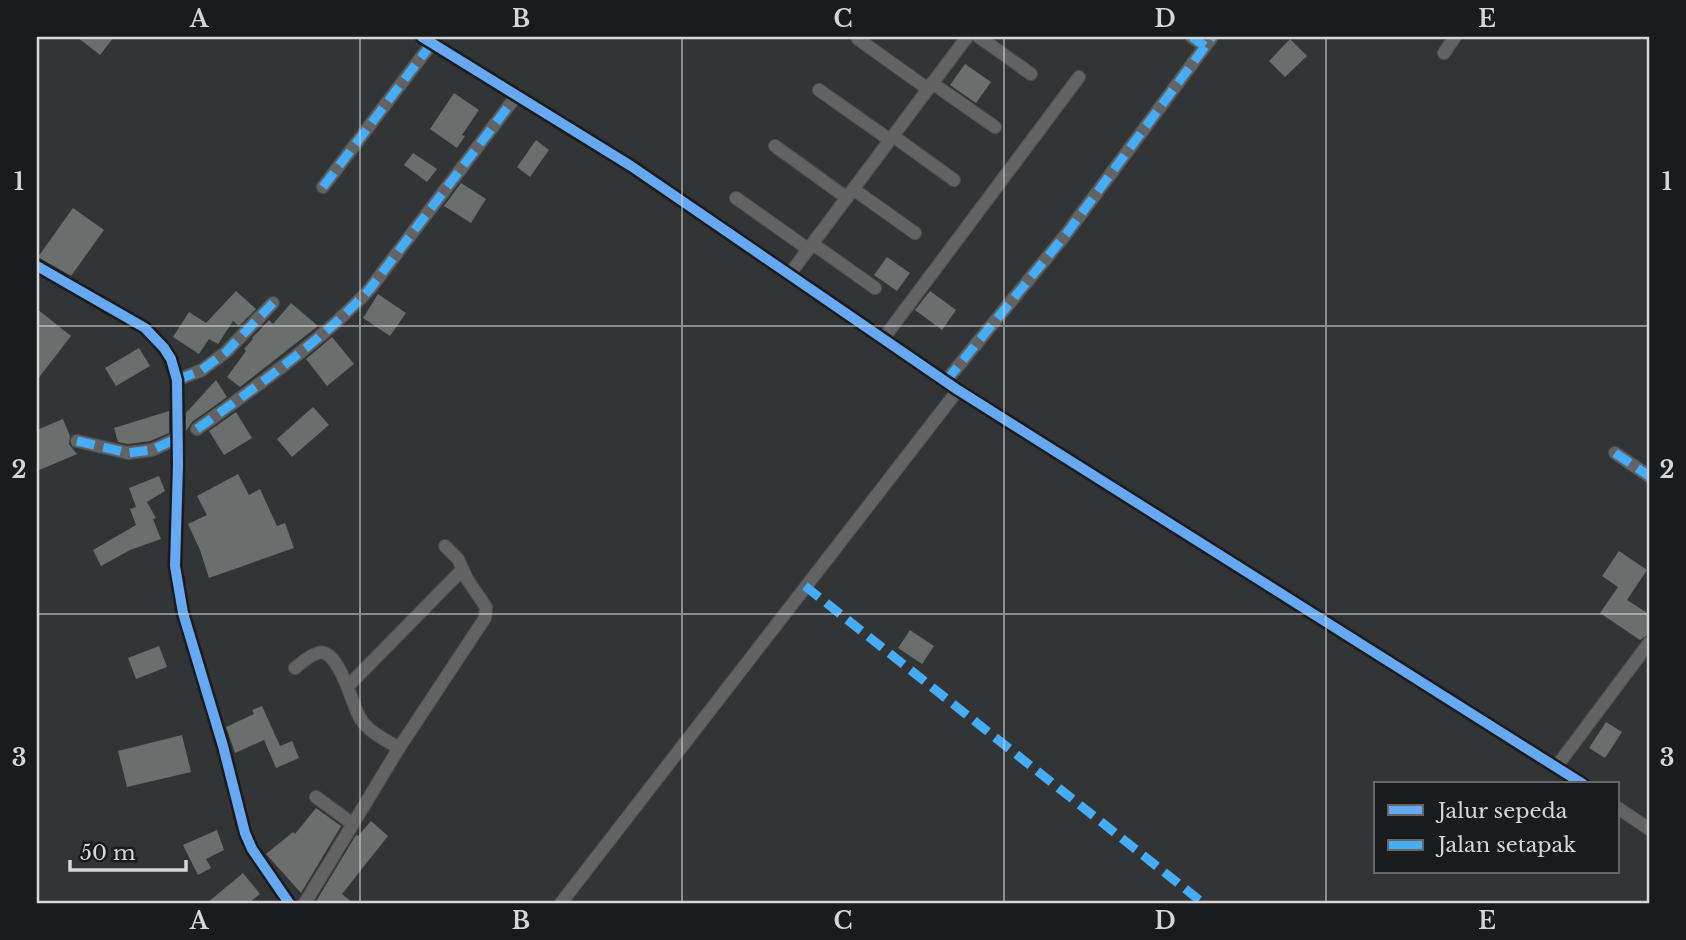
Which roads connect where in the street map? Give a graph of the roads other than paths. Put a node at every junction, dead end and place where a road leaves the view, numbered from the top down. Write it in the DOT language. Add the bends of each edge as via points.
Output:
graph roads {
  1 [pos="967,37"];
  2 [pos="979,37"];
  3 [pos="1192,37"];
  4 [pos="1455,37"];
  5 [pos="858,39"];
  6 [pos="427,40"];
  7 [pos="1208,42"];
  8 [pos="1444,53"];
  9 [pos="1031,74"];
  10 [pos="1079,77"];
  11 [pos="930,86"];
  12 [pos="819,90"];
  13 [pos="517,95"];
  14 [pos="995,127"];
  15 [pos="892,138"];
  16 [pos="775,146"];
  17 [pos="954,180"];
  18 [pos="323,187"];
  19 [pos="850,193"];
  20 [pos="736,198"];
  21 [pos="915,233"];
  22 [pos="810,247"];
  23 [pos="37,265"];
  24 [pos="789,275"];
  25 [pos="875,288"];
  26 [pos="273,303"];
  27 [pos="883,339"];
  28 [pos="177,380"];
  29 [pos="946,381"];
  30 [pos="958,390"];
  31 [pos="197,429"];
  32 [pos="178,438"];
  33 [pos="77,441"];
  34 [pos="1615,453"];
  35 [pos="1649,476"];
  36 [pos="445,546"];
  37 [pos="462,570"];
  38 [pos="1649,643"];
  39 [pos="295,668"];
  40 [pos="348,687"];
  41 [pos="399,748"];
  42 [pos="1559,764"];
  43 [pos="1582,782"];
  44 [pos="316,797"];
  45 [pos="1620,809"];
  46 [pos="353,824"];
  47 [pos="1649,829"];
  48 [pos="289,903"];
  49 [pos="305,903"];
  50 [pos="561,903"];
  1 -- 11 [label="street"];
  2 -- 9 [label="street"];
  3 -- 7 [label="street"];
  4 -- 8 [label="street"];
  5 -- 11 [label="street"];
  6 -- 13 [label="street"];
  6 -- 18 [label="street"];
  7 -- 29 [label="street" via="1067,233"];
  10 -- 27 [label="street"];
  11 -- 14 [label="street"];
  11 -- 15 [label="street"];
  12 -- 15 [label="street"];
  13 -- 24 [label="street" via="631,166"];
  13 -- 31 [label="street" via="352,308"];
  15 -- 17 [label="street"];
  15 -- 19 [label="street"];
  16 -- 19 [label="street"];
  19 -- 21 [label="street"];
  19 -- 22 [label="street"];
  20 -- 22 [label="street"];
  22 -- 24 [label="street"];
  22 -- 25 [label="street"];
  23 -- 28 [label="street" via="145,328 164,348"];
  24 -- 27 [label="street"];
  26 -- 28 [label="street" via="226,352 202,370"];
  27 -- 29 [label="street"];
  28 -- 32 [label="street"];
  29 -- 30 [label="street"];
  30 -- 42 [label="street"];
  30 -- 50 [label="street"];
  32 -- 33 [label="street" via="152,450 128,453"];
  32 -- 48 [label="street" via="175,566 183,612 245,833"];
  34 -- 35 [label="street"];
  36 -- 37 [label="street"];
  37 -- 40 [label="street"];
  37 -- 41 [label="street" via="486,607 485,618"];
  38 -- 42 [label="street"];
  39 -- 40 [label="street" via="324,653 331,656"];
  40 -- 41 [label="street" via="363,723"];
  41 -- 46 [label="street"];
  42 -- 43 [label="street"];
  44 -- 46 [label="street"];
  45 -- 47 [label="street"];
  46 -- 49 [label="street"];
}
